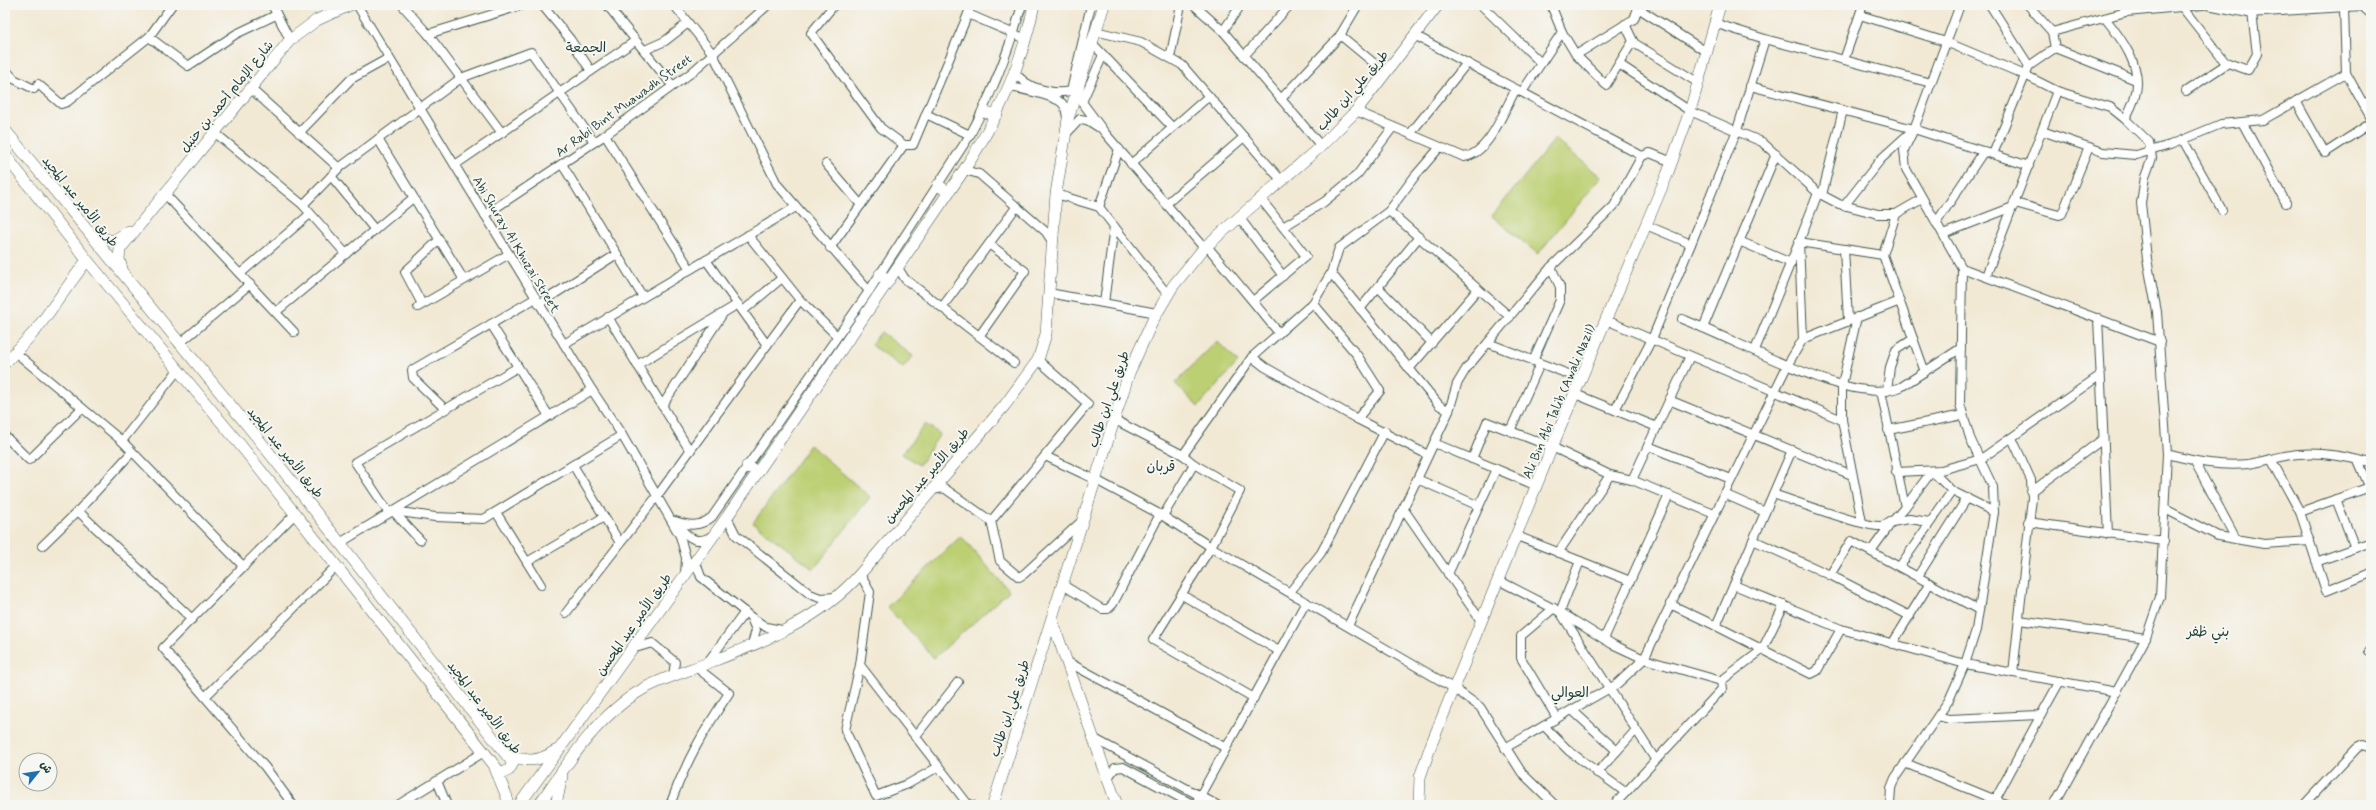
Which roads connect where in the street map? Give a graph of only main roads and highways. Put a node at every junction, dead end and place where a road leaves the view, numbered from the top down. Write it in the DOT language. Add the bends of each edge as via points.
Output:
graph roads {
  1 [pos="350,5"];
  2 [pos="1034,5"];
  3 [pos="1104,5"];
  4 [pos="1438,5"];
  5 [pos="1720,5"];
  6 [pos="983,112"];
  7 [pos="997,114"];
  8 [pos="5,130"];
  9 [pos="5,155"];
  10 [pos="938,185"];
  11 [pos="948,192"];
  12 [pos="139,224"];
  13 [pos="91,235"];
  14 [pos="87,260"];
  15 [pos="125,278"];
  16 [pos="5,364"];
  17 [pos="256,436"];
  18 [pos="242,447"];
  19 [pos="747,466"];
  20 [pos="758,472"];
  21 [pos="1052,620"];
  22 [pos="560,747"];
  23 [pos="505,753"];
  24 [pos="492,762"];
  25 [pos="564,770"];
  26 [pos="507,805"];
  27 [pos="519,805"];
  28 [pos="539,805"];
  29 [pos="556,805"];
  30 [pos="993,805"];
  31 [pos="1117,805"];
  32 [pos="1419,805"];
  1 -- 12 [label="main road, شارع الإمام أحمد بن حنبل" via="317,20 290,40"];
  2 -- 7 [label="main road, طريق الأمير عبد المحسن" via="1026,39"];
  3 -- 25 [label="main road, طريق الأمير عبد المحسن" via="1068,119 1056,194 1046,334 1038,360 1005,405 860,574 836,597 805,621 644,688 617,706 593,730"];
  4 -- 21 [label="main road, طريق علي ابن طالب" via="1356,111 1321,146 1205,247 1157,313 1129,373"];
  5 -- 32 [label="main road, Ali Bin Abi Talib (Awali Nazil)" via="1690,111 1672,162 1431,744 1420,778"];
  6 -- 7 [label="main road"];
  7 -- 11 [label="main road, طريق الأمير عبد المحسن" via="982,142"];
  8 -- 13 [label="main road, طريق الأمير عبد المجيد"];
  9 -- 14 [label="main road, طريق الأمير عبد المجيد"];
  10 -- 11 [label="main road"];
  11 -- 20 [label="main road, طريق الأمير عبد المحسن" via="897,266 884,278"];
  12 -- 13 [label="main road" via="113,241"];
  12 -- 15 [label="main road" via="120,249 119,259"];
  13 -- 15 [label="main road, طريق الأمير عبد المجيد"];
  14 -- 16 [label="main road" via="36,330"];
  14 -- 18 [label="main road, طريق الأمير عبد المجيد"];
  15 -- 17 [label="main road, طريق الأمير عبد المجيد"];
  17 -- 18 [label="main road"];
  17 -- 23 [label="main road, طريق الأمير عبد المجيد"];
  18 -- 24 [label="main road, طريق الأمير عبد المجيد"];
  19 -- 20 [label="main road"];
  20 -- 22 [label="main road, طريق الأمير عبد المحسن"];
  21 -- 30 [label="main road, طريق علي ابن طالب"];
  21 -- 31 [label="main road"];
  22 -- 23 [label="main road" via="536,761 526,761"];
  22 -- 27 [label="main road, طريق الأمير عبد المحسن"];
  23 -- 24 [label="main road, طريق الأمير عبد المجيد" via="513,764 509,770 501,774"];
  24 -- 26 [label="main road" via="507,797"];
  25 -- 28 [label="main road, طريق الأمير عبد المحسن"];
  25 -- 29 [label="main road"];
}
